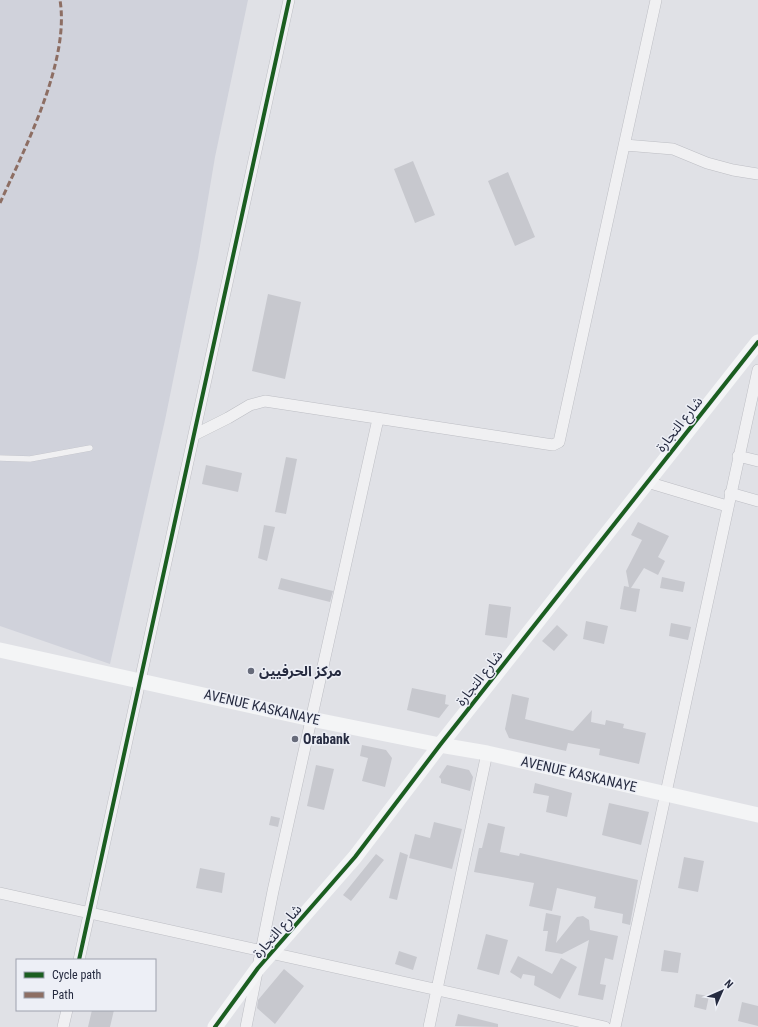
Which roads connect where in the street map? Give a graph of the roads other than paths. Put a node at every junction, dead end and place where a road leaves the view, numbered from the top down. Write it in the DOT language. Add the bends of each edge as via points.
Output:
graph roads {
  1 [pos="289,0"];
  2 [pos="656,0"];
  3 [pos="624,145"];
  4 [pos="758,174"];
  5 [pos="758,342"];
  6 [pos="758,370"];
  7 [pos="755,394"];
  8 [pos="378,420"];
  9 [pos="194,435"];
  10 [pos="90,448"];
  11 [pos="738,456"];
  12 [pos="0,458"];
  13 [pos="758,461"];
  14 [pos="647,482"];
  15 [pos="730,493"];
  16 [pos="758,501"];
  17 [pos="727,506"];
  18 [pos="0,650"];
  19 [pos="139,680"];
  20 [pos="311,718"];
  21 [pos="440,745"];
  22 [pos="487,753"];
  23 [pos="666,795"];
  24 [pos="758,815"];
  25 [pos="0,892"];
  26 [pos="91,912"];
  27 [pos="267,951"];
  28 [pos="79,959"];
  29 [pos="258,968"];
  30 [pos="437,990"];
  31 [pos="67,1011"];
  32 [pos="63,1027"];
  33 [pos="215,1027"];
  34 [pos="246,1027"];
  35 [pos="429,1027"];
  36 [pos="605,1027"];
  37 [pos="615,1027"];
  1 -- 9 [label="street"];
  2 -- 3 [label="street"];
  3 -- 4 [label="street" via="673,149 707,163"];
  3 -- 8 [label="street" via="559,442 553,444"];
  5 -- 14 [label="street, شارع التجارة"];
  6 -- 7 [label="street"];
  7 -- 11 [label="street"];
  8 -- 9 [label="street" via="266,401 250,405"];
  8 -- 20 [label="street"];
  9 -- 19 [label="street"];
  10 -- 12 [label="lane" via="30,459"];
  11 -- 13 [label="street"];
  11 -- 15 [label="street"];
  14 -- 17 [label="street"];
  14 -- 21 [label="street, شارع التجارة"];
  15 -- 16 [label="street"];
  15 -- 17 [label="street"];
  17 -- 23 [label="street"];
  18 -- 19 [label="street, AVENUE KASKANAYE"];
  19 -- 20 [label="street, AVENUE KASKANAYE"];
  19 -- 26 [label="street"];
  20 -- 21 [label="street, AVENUE KASKANAYE"];
  20 -- 27 [label="street"];
  21 -- 22 [label="street, AVENUE KASKANAYE"];
  21 -- 27 [label="street, شارع التجارة" via="355,857"];
  22 -- 23 [label="street, AVENUE KASKANAYE"];
  22 -- 30 [label="street"];
  23 -- 24 [label="street, AVENUE KASKANAYE"];
  23 -- 37 [label="street"];
  25 -- 26 [label="street"];
  26 -- 27 [label="street"];
  26 -- 28 [label="street"];
  27 -- 29 [label="street, شارع التجارة"];
  27 -- 30 [label="street"];
  29 -- 33 [label="street, شارع التجارة"];
  29 -- 34 [label="street"];
  30 -- 35 [label="street"];
  30 -- 36 [label="street"];
  31 -- 32 [label="street"];
}
